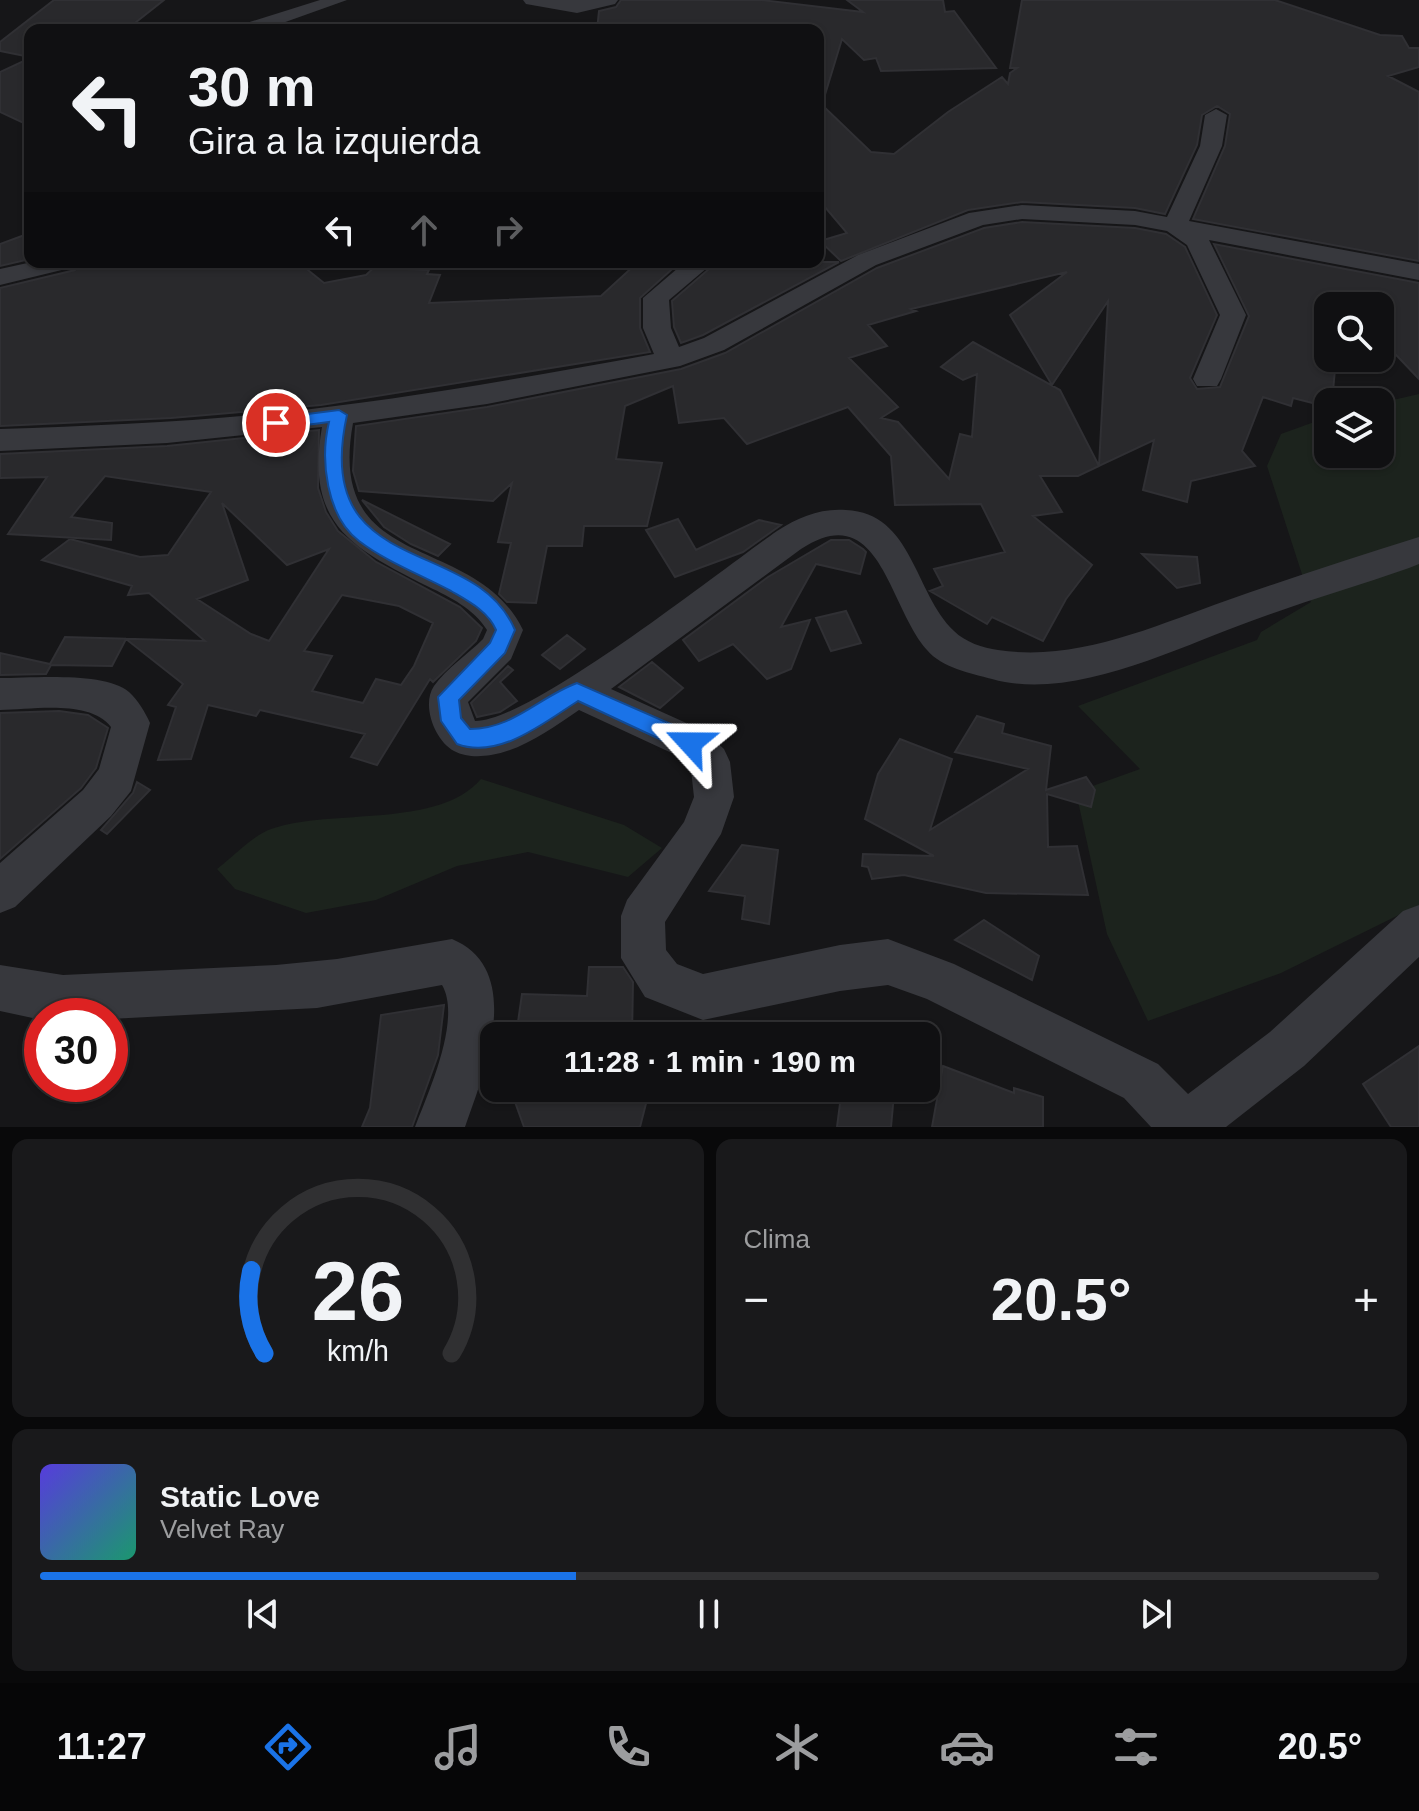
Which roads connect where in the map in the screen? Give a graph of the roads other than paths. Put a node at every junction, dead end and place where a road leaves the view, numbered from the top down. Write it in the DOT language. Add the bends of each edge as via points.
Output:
graph roads {
  1 [pos="338,0"];
  2 [pos="532,0"];
  3 [pos="609,0"];
  4 [pos="263,24"];
  5 [pos="1216,115"];
  6 [pos="1175,226"];
  7 [pos="39,268"];
  8 [pos="694,268"];
  9 [pos="1419,272"];
  10 [pos="0,277"];
  11 [pos="670,360"];
  12 [pos="1207,379"];
  13 [pos="339,415"];
  14 [pos="0,440"];
  15 [pos="1419,550"];
  16 [pos="577,692"];
  17 [pos="0,694"];
  18 [pos="0,892"];
  19 [pos="1419,927"];
  20 [pos="0,988"];
  21 [pos="440,1127"];
  22 [pos="1186,1127"];
  1 -- 4 [label="street"];
  2 -- 3 [label="street" via="577,8"];
  5 -- 6 [label="street" via="1211,146"];
  6 -- 9 [label="street"];
  6 -- 11 [label="street" via="1073,213 978,218 867,260 714,344"];
  6 -- 12 [label="street" via="1198,241 1233,315"];
  7 -- 10 [label="street"];
  8 -- 11 [label="street" via="656,298 657,328"];
  11 -- 13 [label="street"];
  13 -- 14 [label="street" via="167,433"];
  13 -- 16 [label="street" via="334,436 337,488 346,512 364,535 477,597 499,615 505,630 498,648 448,697 451,721 465,738 490,738"];
  15 -- 16 [label="street" via="1158,643 1045,668 993,664 958,654 933,634 891,552 874,531 830,521 767,556"];
  16 -- 22 [label="street" via="690,743 710,762 714,797 700,834 643,916 644,958 661,981 703,997 888,962 938,980 1141,1081"];
  17 -- 18 [label="street" via="75,694 114,702 131,723 117,778"];
  19 -- 22 [label="street" via="1287,1049"];
  20 -- 21 [label="street" via="86,996 266,988 335,983 419,963 452,962 466,980 470,1021"];
}
